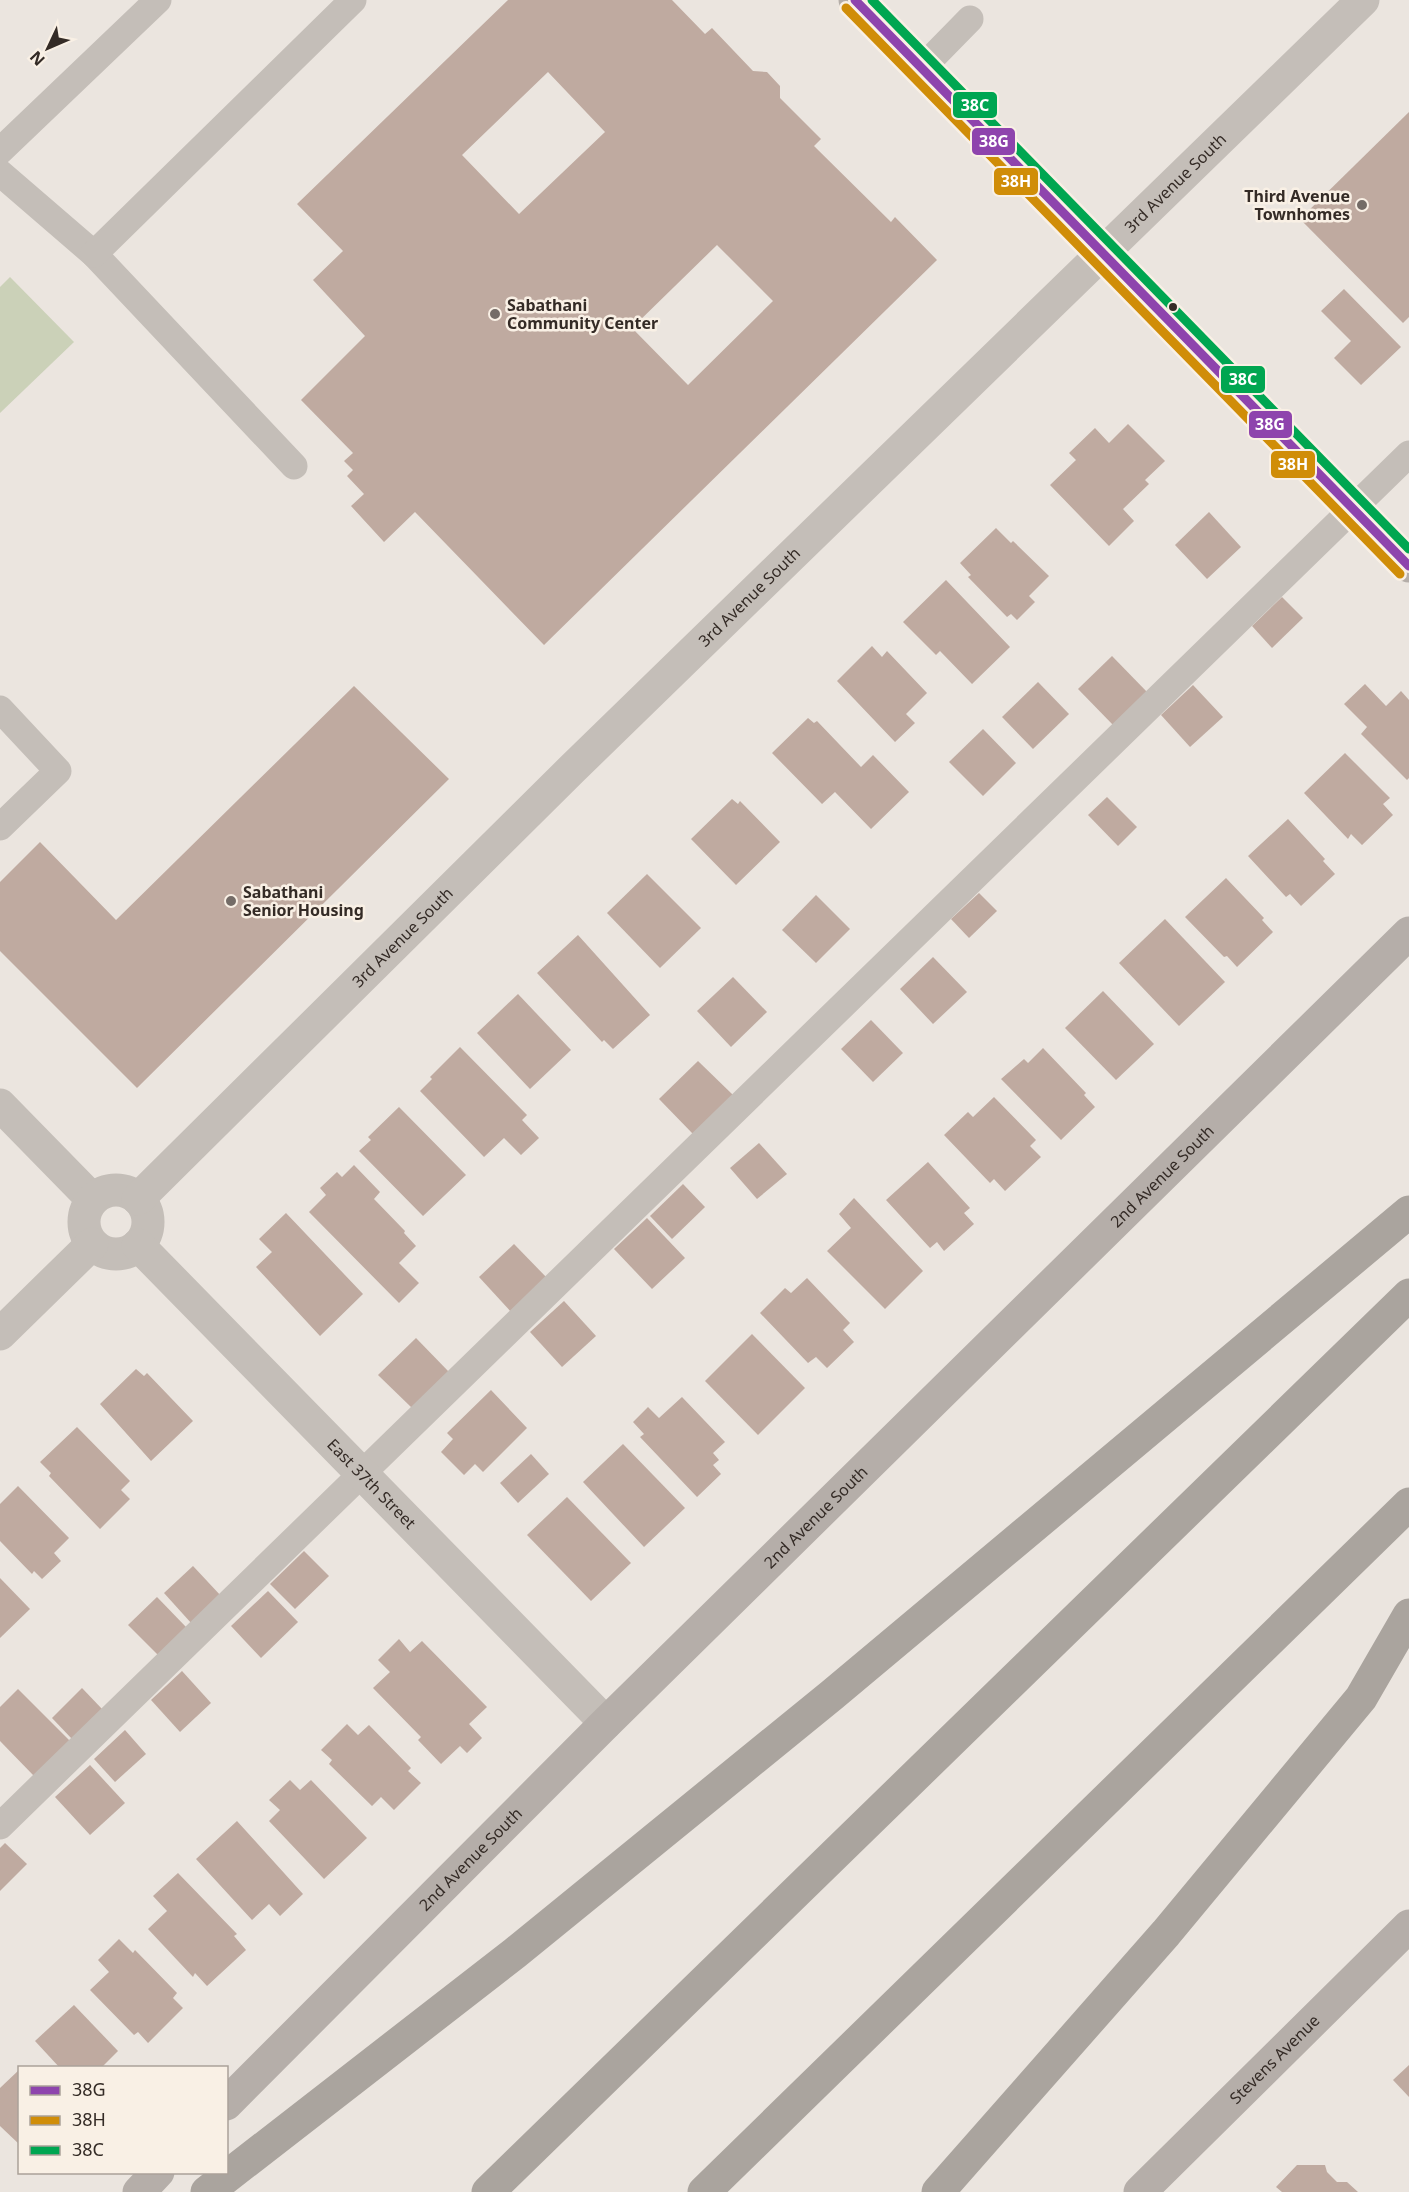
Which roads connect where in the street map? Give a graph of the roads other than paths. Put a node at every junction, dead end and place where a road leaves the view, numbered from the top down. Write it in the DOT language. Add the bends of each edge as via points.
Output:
graph roads {
  1 [pos="158,0"];
  2 [pos="353,0"];
  3 [pos="855,0"];
  4 [pos="1363,0"];
  5 [pos="970,19"];
  6 [pos="922,68"];
  7 [pos="0,152"];
  8 [pos="0,173"];
  9 [pos="1103,253"];
  10 [pos="94,254"];
  11 [pos="1409,454"];
  12 [pos="294,466"];
  13 [pos="1353,508"];
  14 [pos="1409,566"];
  15 [pos="0,709"];
  16 [pos="0,827"];
  17 [pos="1409,933"];
  18 [pos="0,1105"];
  19 [pos="92,1199"];
  20 [pos="138,1199"];
  21 [pos="1409,1212"];
  22 [pos="93,1244"];
  23 [pos="138,1245"];
  24 [pos="1409,1295"];
  25 [pos="0,1334"];
  26 [pos="362,1472"];
  27 [pos="1409,1504"];
  28 [pos="1409,1615"];
  29 [pos="606,1723"];
  30 [pos="0,1826"];
  31 [pos="1409,1926"];
  32 [pos="228,2102"];
  33 [pos="156,2174"];
  34 [pos="139,2192"];
  35 [pos="207,2192"];
  36 [pos="488,2192"];
  37 [pos="704,2192"];
  38 [pos="938,2192"];
  39 [pos="1140,2192"];
  1 -- 7 [label="lane"];
  2 -- 10 [label="lane"];
  3 -- 6 [label="street"];
  4 -- 9 [label="street, 3rd Avenue South"];
  5 -- 6 [label="lane"];
  6 -- 9 [label="street"];
  8 -- 10 [label="lane"];
  9 -- 13 [label="street"];
  9 -- 20 [label="street, 3rd Avenue South" via="579,762"];
  10 -- 12 [label="lane"];
  11 -- 13 [label="lane"];
  13 -- 14 [label="street"];
  13 -- 26 [label="lane"];
  15 -- 16 [label="lane" via="58,771"];
  17 -- 29 [label="street, 2nd Avenue South"];
  18 -- 19 [label="street"];
  19 -- 20 [label="street" via="120,1189"];
  19 -- 22 [label="street" via="86,1207 83,1227"];
  20 -- 23 [label="street" via="148,1216 148,1227"];
  21 -- 35 [label="highway" via="805,1717 514,1953"];
  22 -- 23 [label="street" via="120,1254"];
  22 -- 25 [label="street"];
  23 -- 26 [label="street, East 37th Street"];
  24 -- 36 [label="highway"];
  26 -- 29 [label="street, East 37th Street"];
  26 -- 30 [label="lane"];
  27 -- 37 [label="highway"];
  28 -- 38 [label="highway" via="1360,1698 1166,1933"];
  29 -- 32 [label="street, 2nd Avenue South"];
  31 -- 39 [label="street, Stevens Avenue"];
  33 -- 34 [label="street"];
}
